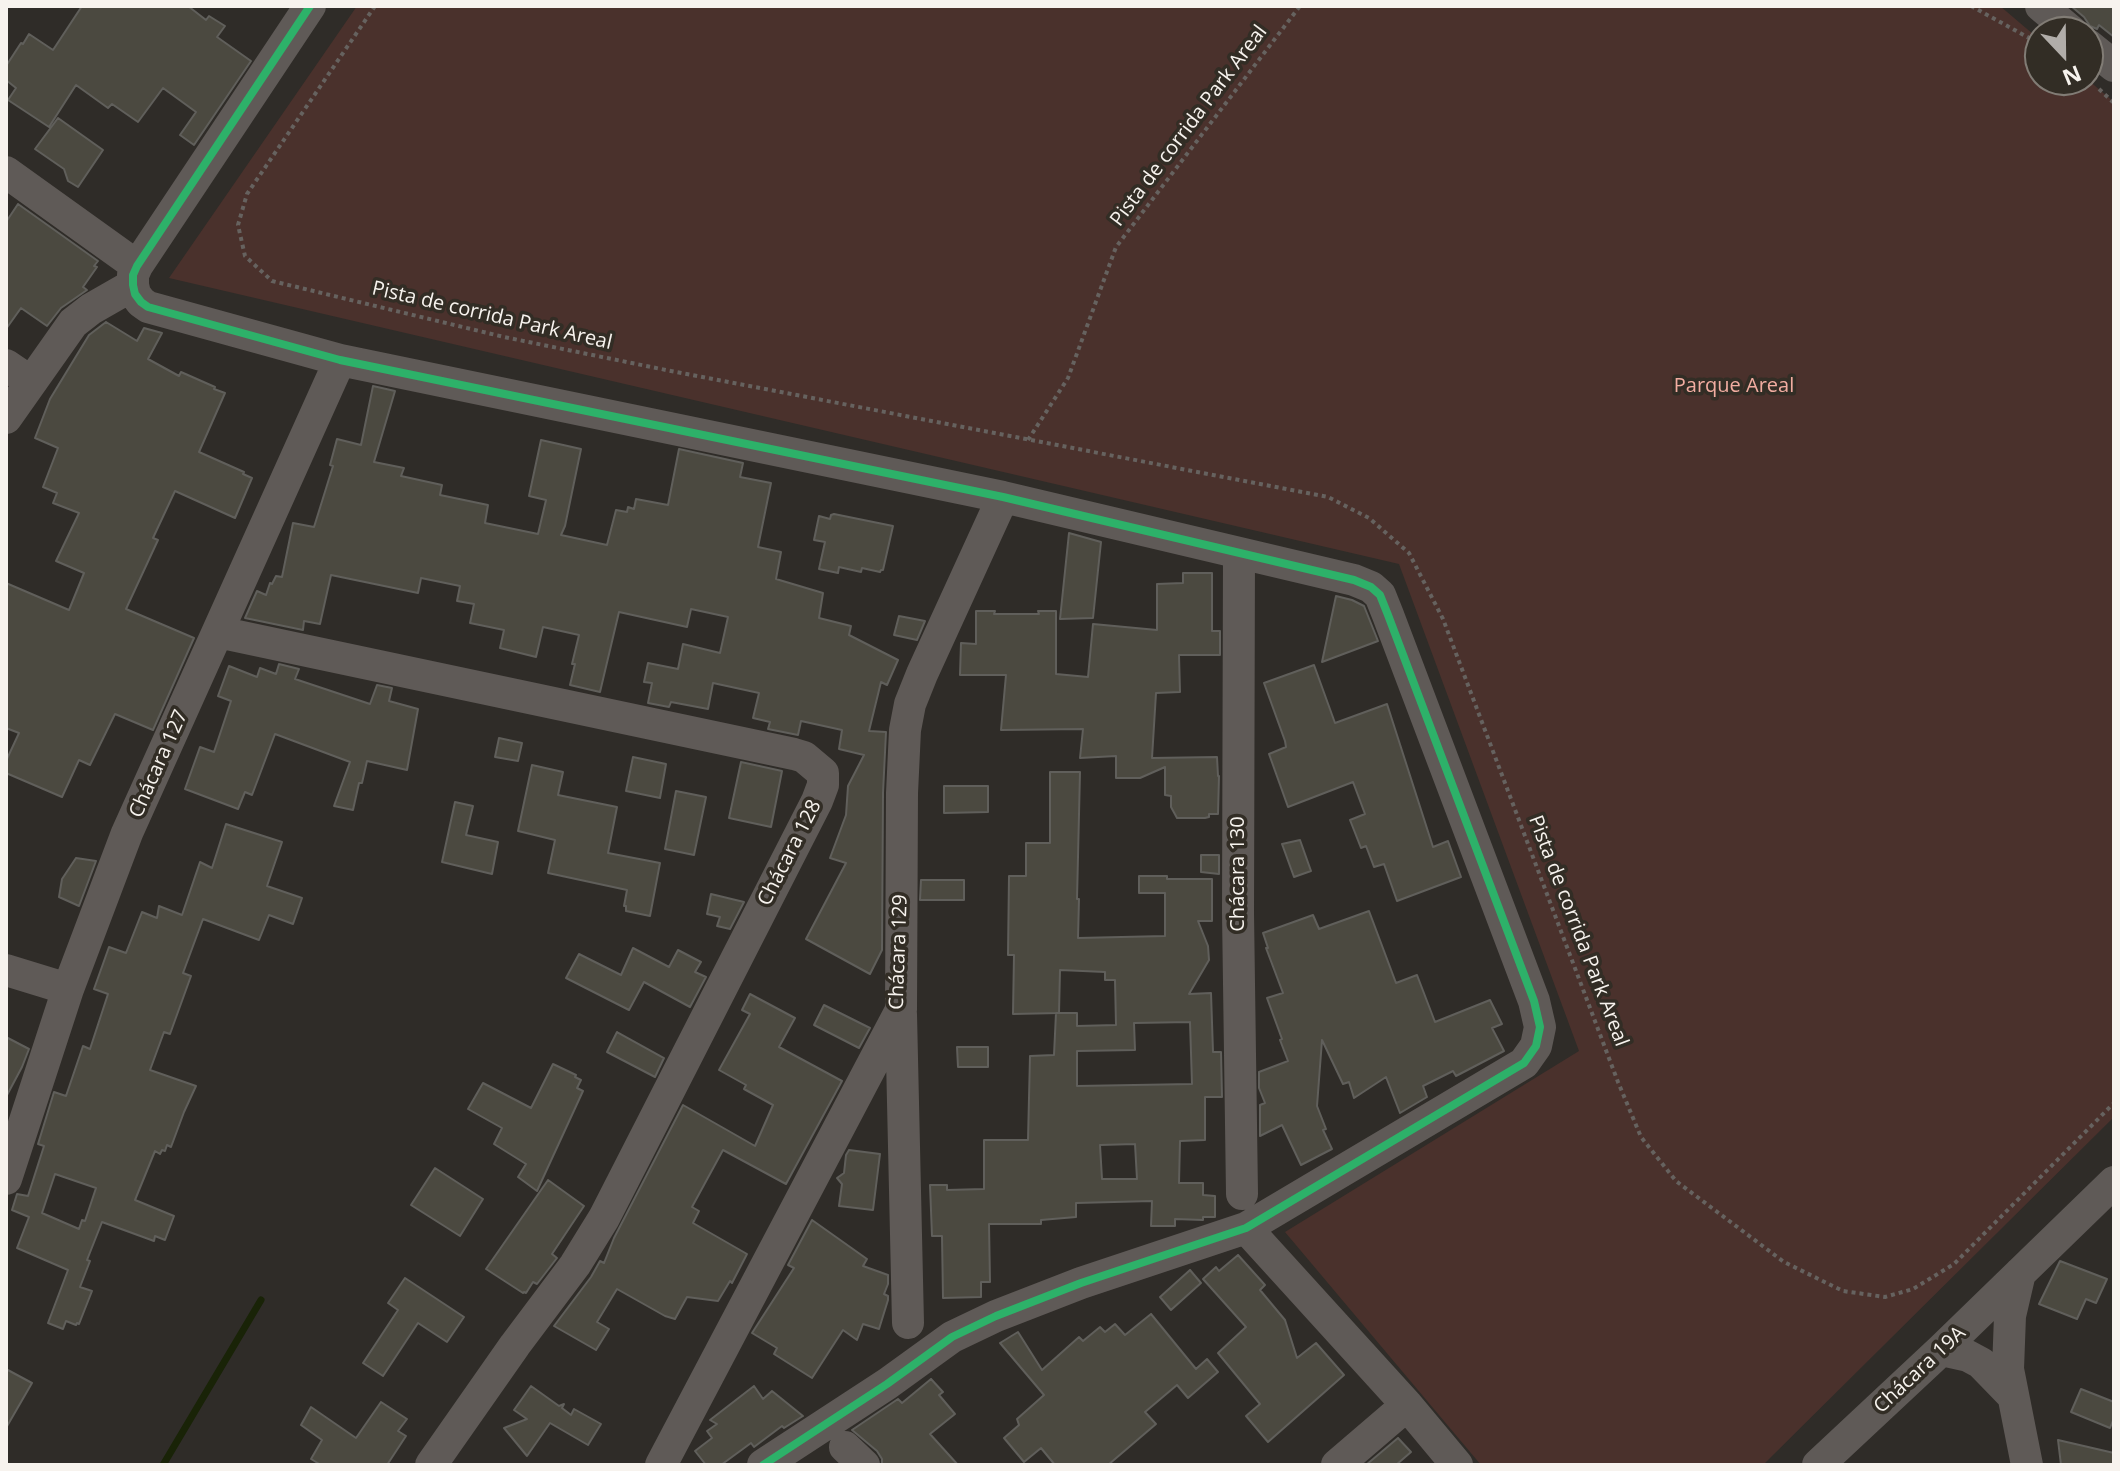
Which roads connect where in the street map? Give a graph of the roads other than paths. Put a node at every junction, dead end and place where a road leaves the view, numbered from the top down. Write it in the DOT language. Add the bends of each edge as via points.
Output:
graph roads {
  1 [pos="296,11"];
  2 [pos="6,172"];
  3 [pos="135,276"];
  4 [pos="340,360"];
  5 [pos="19,373"];
  6 [pos="6,418"];
  7 [pos="1003,497"];
  8 [pos="1239,554"];
  9 [pos="218,632"];
  10 [pos="6,970"];
  11 [pos="68,989"];
  12 [pos="901,1010"];
  13 [pos="6,1179"];
  14 [pos="2114,1182"];
  15 [pos="1242,1194"];
  16 [pos="1246,1228"];
  17 [pos="2020,1273"];
  18 [pos="908,1323"];
  19 [pos="1941,1350"];
  20 [pos="2013,1396"];
  21 [pos="1407,1405"];
  22 [pos="431,1465"];
  23 [pos="661,1465"];
  24 [pos="763,1465"];
  25 [pos="1337,1465"];
  26 [pos="1457,1465"];
  27 [pos="1818,1465"];
  28 [pos="2027,1465"];
  1 -- 3 [label="street"];
  2 -- 3 [label="street"];
  3 -- 4 [label="street" via="135,294 148,307"];
  3 -- 5 [label="street" via="82,314"];
  4 -- 7 [label="street"];
  4 -- 9 [label="street, Chácara 127"];
  5 -- 6 [label="street"];
  7 -- 8 [label="street"];
  7 -- 12 [label="street, Chácara 129" via="910,704 902,793"];
  8 -- 15 [label="street, Chácara 130"];
  8 -- 16 [label="street" via="1354,580 1380,595 1540,1027 1536,1046 1524,1063"];
  9 -- 11 [label="street, Chácara 127" via="127,833"];
  9 -- 22 [label="street, Chácara 128" via="794,754 823,773 817,801 604,1218"];
  10 -- 11 [label="street"];
  11 -- 13 [label="street, Chácara 127"];
  12 -- 18 [label="street"];
  12 -- 23 [label="street, Chácara 129"];
  14 -- 17 [label="street, Chácara 19A"];
  16 -- 21 [label="street"];
  16 -- 24 [label="street" via="1081,1283 952,1337"];
  17 -- 19 [label="street, Chácara 19A"];
  17 -- 20 [label="street" via="2009,1329"];
  19 -- 20 [label="street" via="1981,1363"];
  19 -- 27 [label="street, Chácara 19A"];
  20 -- 28 [label="street"];
  21 -- 25 [label="street"];
  21 -- 26 [label="street"];
}
